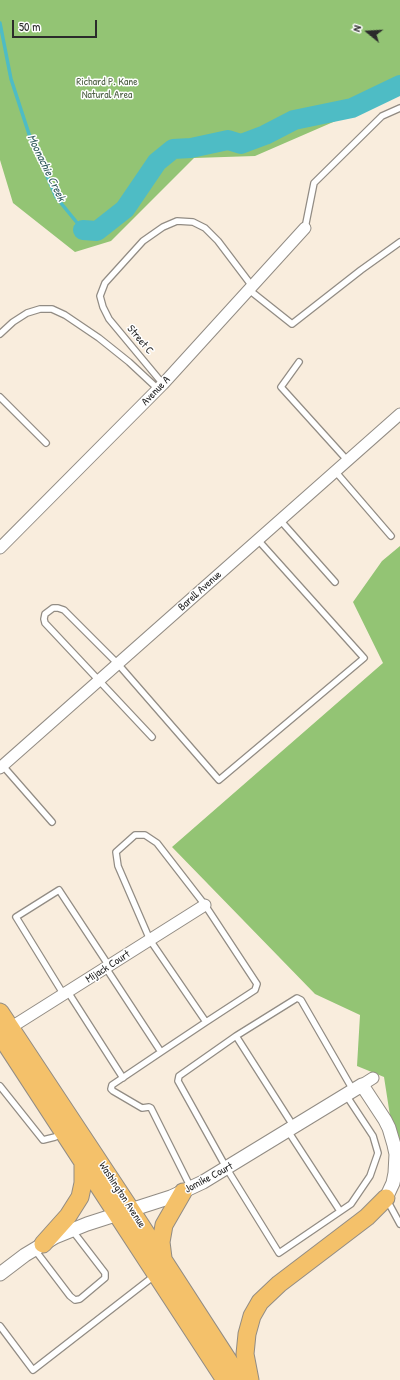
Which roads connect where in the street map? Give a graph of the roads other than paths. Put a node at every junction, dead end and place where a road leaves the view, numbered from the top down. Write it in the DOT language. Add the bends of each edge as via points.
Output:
graph roads {
  1 [pos="400,108"];
  2 [pos="305,228"];
  3 [pos="400,242"];
  4 [pos="250,287"];
  5 [pos="0,334"];
  6 [pos="299,362"];
  7 [pos="161,386"];
  8 [pos="0,397"];
  9 [pos="400,414"];
  10 [pos="46,443"];
  11 [pos="347,460"];
  12 [pos="335,471"];
  13 [pos="280,520"];
  14 [pos="390,536"];
  15 [pos="258,540"];
  16 [pos="0,548"];
  17 [pos="335,582"];
  18 [pos="118,664"];
  19 [pos="98,681"];
  20 [pos="152,737"];
  21 [pos="2,767"];
  22 [pos="52,822"];
  23 [pos="205,904"];
  24 [pos="150,940"];
  25 [pos="108,967"];
  26 [pos="66,993"];
  27 [pos="0,1012"];
  28 [pos="206,1022"];
  29 [pos="5,1032"];
  30 [pos="236,1036"];
  31 [pos="161,1052"];
  32 [pos="123,1078"];
  33 [pos="0,1086"];
  34 [pos="358,1087"];
  35 [pos="291,1129"];
  36 [pos="64,1132"];
  37 [pos="83,1161"];
  38 [pos="227,1169"];
  39 [pos="187,1190"];
  40 [pos="386,1198"];
  41 [pos="340,1211"];
  42 [pos="124,1212"];
  43 [pos="400,1224"];
  44 [pos="72,1230"];
  45 [pos="39,1246"];
  46 [pos="163,1258"];
  47 [pos="1,1272"];
  48 [pos="156,1274"];
  49 [pos="0,1326"];
  50 [pos="221,1362"];
  51 [pos="225,1380"];
  52 [pos="241,1380"];
  53 [pos="250,1380"];
  1 -- 2 [label="lane" via="382,116 314,183"];
  2 -- 4 [label="street, Avenue A"];
  3 -- 4 [label="lane" via="292,324"];
  4 -- 7 [label="street, Avenue A"];
  4 -- 7 [label="lane, Street C" via="218,241 205,228 193,222 177,221 143,241 105,283 100,296 103,308"];
  5 -- 7 [label="lane" via="27,313 52,309 99,338"];
  6 -- 11 [label="lane" via="281,387"];
  7 -- 16 [label="street, Avenue A"];
  8 -- 10 [label="lane"];
  9 -- 11 [label="street, Barell Avenue"];
  11 -- 12 [label="street, Barell Avenue"];
  12 -- 13 [label="street, Barell Avenue"];
  12 -- 14 [label="lane"];
  13 -- 15 [label="street, Barell Avenue"];
  13 -- 17 [label="lane"];
  15 -- 18 [label="street, Barell Avenue"];
  15 -- 18 [label="lane" via="364,658 218,780"];
  18 -- 19 [label="street, Barell Avenue"];
  18 -- 19 [label="lane" via="64,610 49,610 44,619 45,623"];
  19 -- 20 [label="lane"];
  19 -- 21 [label="street, Barell Avenue"];
  21 -- 22 [label="lane"];
  23 -- 24 [label="street, Mijack Court"];
  23 -- 24 [label="lane" via="157,843 145,835 134,835 116,852 118,866"];
  23 -- 28 [label="lane" via="257,984 255,990"];
  24 -- 25 [label="street, Mijack Court"];
  24 -- 28 [label="lane"];
  25 -- 26 [label="street, Mijack Court"];
  25 -- 26 [label="lane" via="59,890 16,917"];
  25 -- 31 [label="lane"];
  26 -- 29 [label="street, Mijack Court"];
  26 -- 32 [label="lane"];
  27 -- 29 [label="main road, Washington Avenue"];
  28 -- 31 [label="lane"];
  29 -- 36 [label="main road, Washington Avenue"];
  29 -- 42 [label="main road, Washington Avenue"];
  30 -- 34 [label="lane" via="297,998 301,1000"];
  30 -- 35 [label="lane"];
  30 -- 38 [label="lane" via="179,1076 178,1081"];
  31 -- 32 [label="lane"];
  32 -- 39 [label="lane" via="112,1085 113,1092 142,1108 151,1108"];
  33 -- 36 [label="lane" via="43,1140"];
  34 -- 35 [label="street, Jomike Court"];
  34 -- 40 [label="street" via="387,1124 394,1145 395,1174"];
  34 -- 41 [label="lane" via="378,1153 370,1176 351,1204"];
  35 -- 38 [label="street, Jomike Court"];
  35 -- 41 [label="lane"];
  36 -- 37 [label="main road, Washington Avenue"];
  37 -- 42 [label="main road, Washington Avenue"];
  37 -- 45 [label="main road" via="80,1197 68,1216"];
  38 -- 39 [label="street, Jomike Court"];
  38 -- 41 [label="lane" via="279,1253"];
  39 -- 42 [label="street, Jomike Court"];
  39 -- 46 [label="main road" via="164,1225 161,1242"];
  40 -- 43 [label="lane"];
  40 -- 53 [label="main road" via="260,1302 252,1316 247,1334 245,1354"];
  42 -- 44 [label="street, Jomike Court"];
  42 -- 46 [label="main road, Washington Avenue"];
  42 -- 48 [label="main road, Washington Avenue"];
  44 -- 45 [label="street, Jomike Court"];
  44 -- 45 [label="lane" via="105,1273 105,1278 80,1299 75,1300 70,1296"];
  45 -- 47 [label="street, Jomike Court"];
  46 -- 50 [label="main road, Washington Avenue"];
  48 -- 49 [label="lane" via="33,1370"];
  48 -- 50 [label="main road, Washington Avenue"];
  50 -- 51 [label="main road, Washington Avenue"];
  50 -- 52 [label="main road, Washington Avenue"];
}
